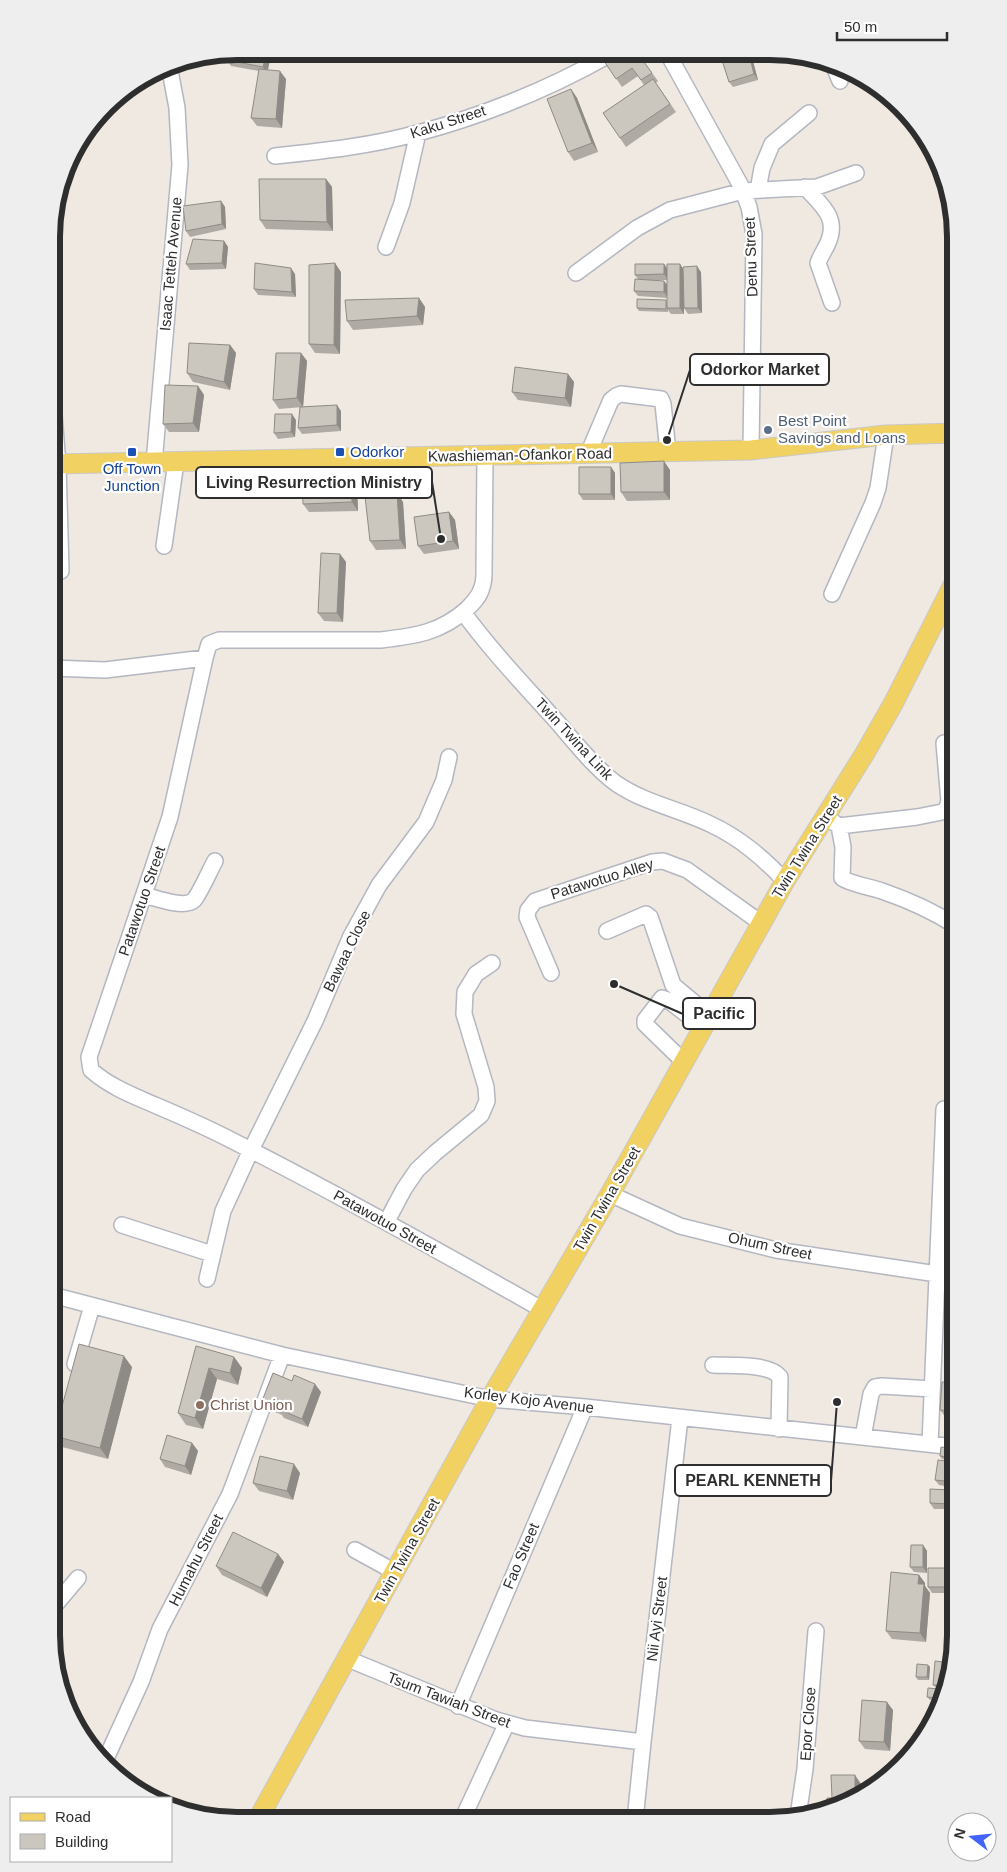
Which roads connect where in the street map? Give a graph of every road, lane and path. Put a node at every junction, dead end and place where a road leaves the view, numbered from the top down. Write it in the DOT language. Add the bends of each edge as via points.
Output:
graph roads {
  1 [pos="599,60"];
  2 [pos="671,60"];
  3 [pos="171,74"];
  4 [pos="837,74"];
  5 [pos="840,81"];
  6 [pos="810,113"];
  7 [pos="418,133"];
  8 [pos="275,156"];
  9 [pos="856,173"];
  10 [pos="805,188"];
  11 [pos="758,190"];
  12 [pos="743,191"];
  13 [pos="386,247"];
  14 [pos="576,273"];
  15 [pos="832,304"];
  16 [pos="947,433"];
  17 [pos="886,435"];
  18 [pos="751,450"];
  19 [pos="668,452"];
  20 [pos="588,454"];
  21 [pos="485,456"];
  22 [pos="176,462"];
  23 [pos="154,463"];
  24 [pos="60,464"];
  25 [pos="164,546"];
  26 [pos="60,553"];
  27 [pos="61,571"];
  28 [pos="832,594"];
  29 [pos="947,597"];
  30 [pos="463,612"];
  31 [pos="205,658"];
  32 [pos="60,668"];
  33 [pos="944,743"];
  34 [pos="448,757"];
  35 [pos="947,778"];
  36 [pos="947,807"];
  37 [pos="832,822"];
  38 [pos="215,861"];
  39 [pos="785,881"];
  40 [pos="144,895"];
  41 [pos="947,920"];
  42 [pos="761,923"];
  43 [pos="607,931"];
  44 [pos="492,963"];
  45 [pos="551,973"];
  46 [pos="706,1022"];
  47 [pos="684,1062"];
  48 [pos="944,1109"];
  49 [pos="250,1150"];
  50 [pos="610,1194"];
  51 [pos="386,1221"];
  52 [pos="122,1226"];
  53 [pos="212,1254"];
  54 [pos="937,1274"];
  55 [pos="207,1279"];
  56 [pos="60,1297"];
  57 [pos="92,1306"];
  58 [pos="543,1310"];
  59 [pos="282,1355"];
  60 [pos="713,1365"];
  61 [pos="71,1377"];
  62 [pos="932,1389"];
  63 [pos="490,1399"];
  64 [pos="585,1407"];
  65 [pos="680,1418"];
  66 [pos="779,1428"];
  67 [pos="863,1437"];
  68 [pos="930,1444"];
  69 [pos="947,1445"];
  70 [pos="354,1550"];
  71 [pos="395,1572"];
  72 [pos="78,1578"];
  73 [pos="60,1599"];
  74 [pos="816,1631"];
  75 [pos="348,1659"];
  76 [pos="458,1706"];
  77 [pos="507,1723"];
  78 [pos="643,1742"];
  79 [pos="107,1755"];
  80 [pos="799,1809"];
  81 [pos="262,1812"];
  82 [pos="466,1812"];
  83 [pos="636,1812"];
  1 -- 7 [label="street, Kaku Street" via="551,85 473,116"];
  2 -- 12 [label="street, Denu Street"];
  3 -- 23 [label="street, Isaac Tetteh Avenue" via="177,108 180,165"];
  4 -- 5 [label="street"];
  6 -- 11 [label="street" via="772,144 762,168"];
  7 -- 8 [label="street, Kaku Street"];
  7 -- 13 [label="street" via="402,203"];
  9 -- 10 [label="street"];
  10 -- 11 [label="street"];
  10 -- 15 [label="street" via="831,218 830,236 818,263"];
  11 -- 12 [label="street"];
  12 -- 14 [label="street" via="670,210 637,228"];
  12 -- 18 [label="street, Denu Street" via="750,207 754,234"];
  16 -- 17 [label="main road, Kwashieman-Ofankor Road"];
  17 -- 18 [label="main road, Kwashieman-Ofankor Road"];
  17 -- 28 [label="street" via="878,488"];
  18 -- 19 [label="main road, Kwashieman-Ofankor Road"];
  19 -- 20 [label="main road, Kwashieman-Ofankor Road"];
  19 -- 20 [label="street" via="661,399 621,394 611,400"];
  20 -- 21 [label="main road, Kwashieman-Ofankor Road"];
  21 -- 22 [label="main road, Kwashieman-Ofankor Road"];
  21 -- 30 [label="street, Patawotuo Street" via="482,587"];
  22 -- 23 [label="main road, Kwashieman-Ofankor Road"];
  22 -- 25 [label="street"];
  23 -- 24 [label="main road, Kwashieman-Ofankor Road"];
  26 -- 27 [label="street"];
  29 -- 37 [label="main road, Twin Twina Street"];
  30 -- 31 [label="street, Patawotuo Street" via="448,624 427,633 381,640 218,640 209,644"];
  30 -- 39 [label="street, Twin Twina Link" via="484,641 615,782 638,797 678,810 734,836 760,855"];
  31 -- 32 [label="street" via="105,670"];
  31 -- 40 [label="street, Patawotuo Street" via="170,817"];
  33 -- 35 [label="street"];
  34 -- 49 [label="street, Bawaa Close" via="444,780 426,822 380,885 352,936"];
  36 -- 37 [label="street" via="942,812 909,818"];
  37 -- 39 [label="main road, Twin Twina Street"];
  37 -- 41 [label="street" via="843,847 842,878 893,895"];
  38 -- 40 [label="street" via="194,900 186,904"];
  39 -- 42 [label="main road, Twin Twina Street"];
  40 -- 49 [label="street, Patawotuo Street" via="89,1056 91,1070 124,1092 205,1126"];
  42 -- 45 [label="street, Patawotuo Alley" via="687,870 663,861 652,862 535,901 528,910 527,918"];
  42 -- 46 [label="main road, Twin Twina Street"];
  43 -- 46 [label="street" via="646,914 650,917 673,985"];
  44 -- 51 [label="street" via="476,974 465,992 464,1014 486,1087 487,1101 481,1115 417,1170"];
  46 -- 47 [label="main road, Twin Twina Street"];
  46 -- 47 [label="street" via="662,998 645,1020 644,1024"];
  47 -- 50 [label="main road, Twin Twina Street"];
  48 -- 54 [label="street"];
  49 -- 51 [label="street, Patawotuo Street"];
  49 -- 53 [label="street, Bawaa Close" via="223,1211"];
  50 -- 54 [label="street, Ohum Street" via="680,1226 776,1250"];
  50 -- 58 [label="main road, Twin Twina Street"];
  51 -- 58 [label="street, Patawotuo Street"];
  52 -- 53 [label="street"];
  53 -- 55 [label="street, Bawaa Close"];
  54 -- 62 [label="street"];
  56 -- 57 [label="street, Korley Kojo Avenue"];
  57 -- 59 [label="street, Korley Kojo Avenue"];
  57 -- 61 [label="street"];
  58 -- 63 [label="main road, Twin Twina Street"];
  59 -- 63 [label="street, Korley Kojo Avenue"];
  59 -- 79 [label="street, Humahu Street" via="230,1494 160,1630 141,1682"];
  60 -- 66 [label="street" via="777,1372 780,1377"];
  62 -- 67 [label="street" via="875,1387"];
  62 -- 68 [label="street"];
  63 -- 64 [label="street, Korley Kojo Avenue"];
  63 -- 71 [label="main road, Twin Twina Street"];
  64 -- 65 [label="street, Korley Kojo Avenue"];
  64 -- 76 [label="street, Fao Street"];
  65 -- 66 [label="street, Korley Kojo Avenue"];
  65 -- 78 [label="street, Nii Ayi Street"];
  66 -- 67 [label="street, Korley Kojo Avenue"];
  67 -- 68 [label="street, Korley Kojo Avenue"];
  68 -- 69 [label="street, Korley Kojo Avenue"];
  70 -- 71 [label="street"];
  71 -- 75 [label="main road, Twin Twina Street"];
  72 -- 73 [label="street"];
  74 -- 80 [label="street, Epor Close"];
  75 -- 76 [label="street, Tsum Tawiah Street"];
  75 -- 81 [label="main road, Twin Twina Street"];
  76 -- 77 [label="street, Tsum Tawiah Street"];
  77 -- 78 [label="street, Tsum Tawiah Street"];
  77 -- 82 [label="street"];
  78 -- 83 [label="street, Nii Ayi Street"];
}
